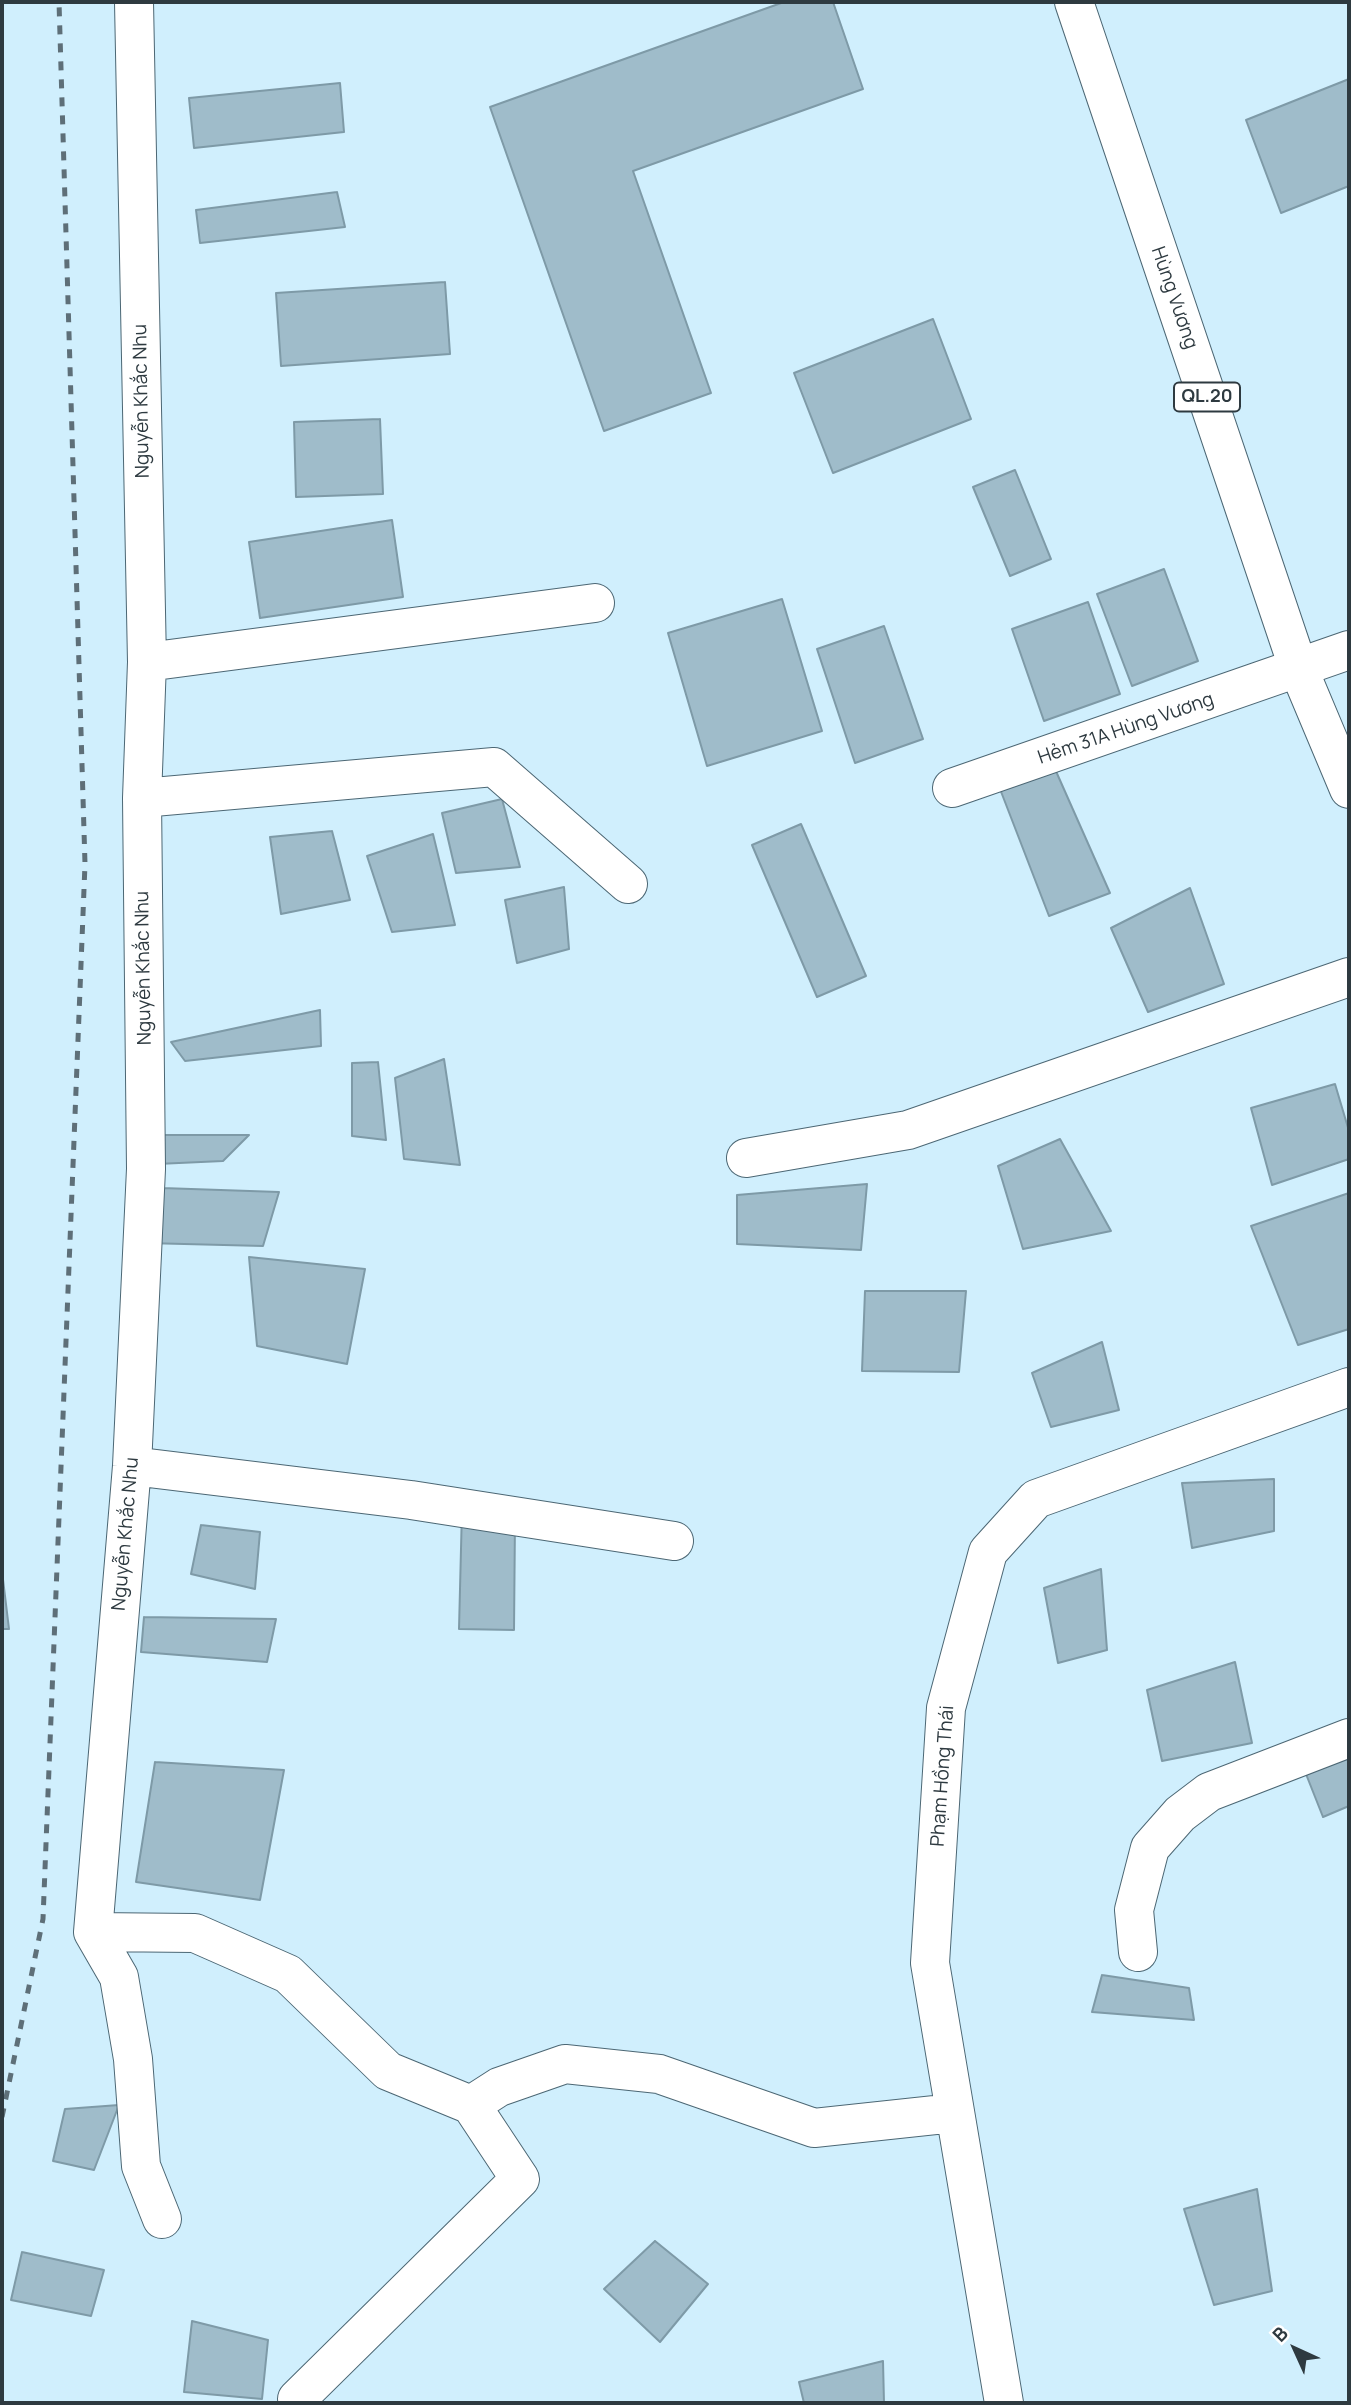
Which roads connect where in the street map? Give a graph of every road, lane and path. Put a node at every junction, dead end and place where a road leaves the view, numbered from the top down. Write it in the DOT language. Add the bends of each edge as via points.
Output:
graph roads {
  1 [pos="134,2"];
  2 [pos="1074,2"];
  3 [pos="595,603"];
  4 [pos="1349,650"];
  5 [pos="147,662"];
  6 [pos="1299,670"];
  7 [pos="952,788"];
  8 [pos="1349,789"];
  9 [pos="142,798"];
  10 [pos="628,884"];
  11 [pos="1349,977"];
  12 [pos="747,1158"];
  13 [pos="1349,1387"];
  14 [pos="132,1466"];
  15 [pos="674,1541"];
  16 [pos="1349,1738"];
  17 [pos="93,1932"];
  18 [pos="1138,1952"];
  19 [pos="471,2105"];
  20 [pos="954,2113"];
  21 [pos="162,2219"];
  22 [pos="297,2399"];
  23 [pos="1004,2403"];
  1 -- 5 [label="main road, Nguyễn Khắc Nhu"];
  2 -- 6 [label="main road, Hùng Vương / QL.20"];
  3 -- 5 [label="main road"];
  4 -- 6 [label="main road, Hẻm 31A Hùng Vương"];
  5 -- 9 [label="main road, Nguyễn Khắc Nhu"];
  6 -- 7 [label="main road, Hẻm 31A Hùng Vương"];
  6 -- 8 [label="main road, Hùng Vương / QL.20"];
  9 -- 10 [label="main road" via="494,767"];
  9 -- 14 [label="main road, Nguyễn Khắc Nhu" via="146,1169"];
  11 -- 12 [label="main road" via="908,1130"];
  13 -- 20 [label="main road, Phạm Hồng Thái" via="1036,1499 988,1552 946,1707 930,1963"];
  14 -- 15 [label="main road" via="411,1500"];
  14 -- 17 [label="main road, Nguyễn Khắc Nhu"];
  16 -- 18 [label="main road" via="1209,1792 1180,1814 1150,1848 1134,1910"];
  17 -- 19 [label="main road" via="195,1933 288,1974 388,2071"];
  17 -- 21 [label="main road" via="119,1977 133,2059 141,2166"];
  19 -- 20 [label="main road" via="499,2087 565,2064 659,2074 814,2128"];
  19 -- 22 [label="main road" via="520,2179"];
  20 -- 23 [label="main road, Phạm Hồng Thái"];
}
